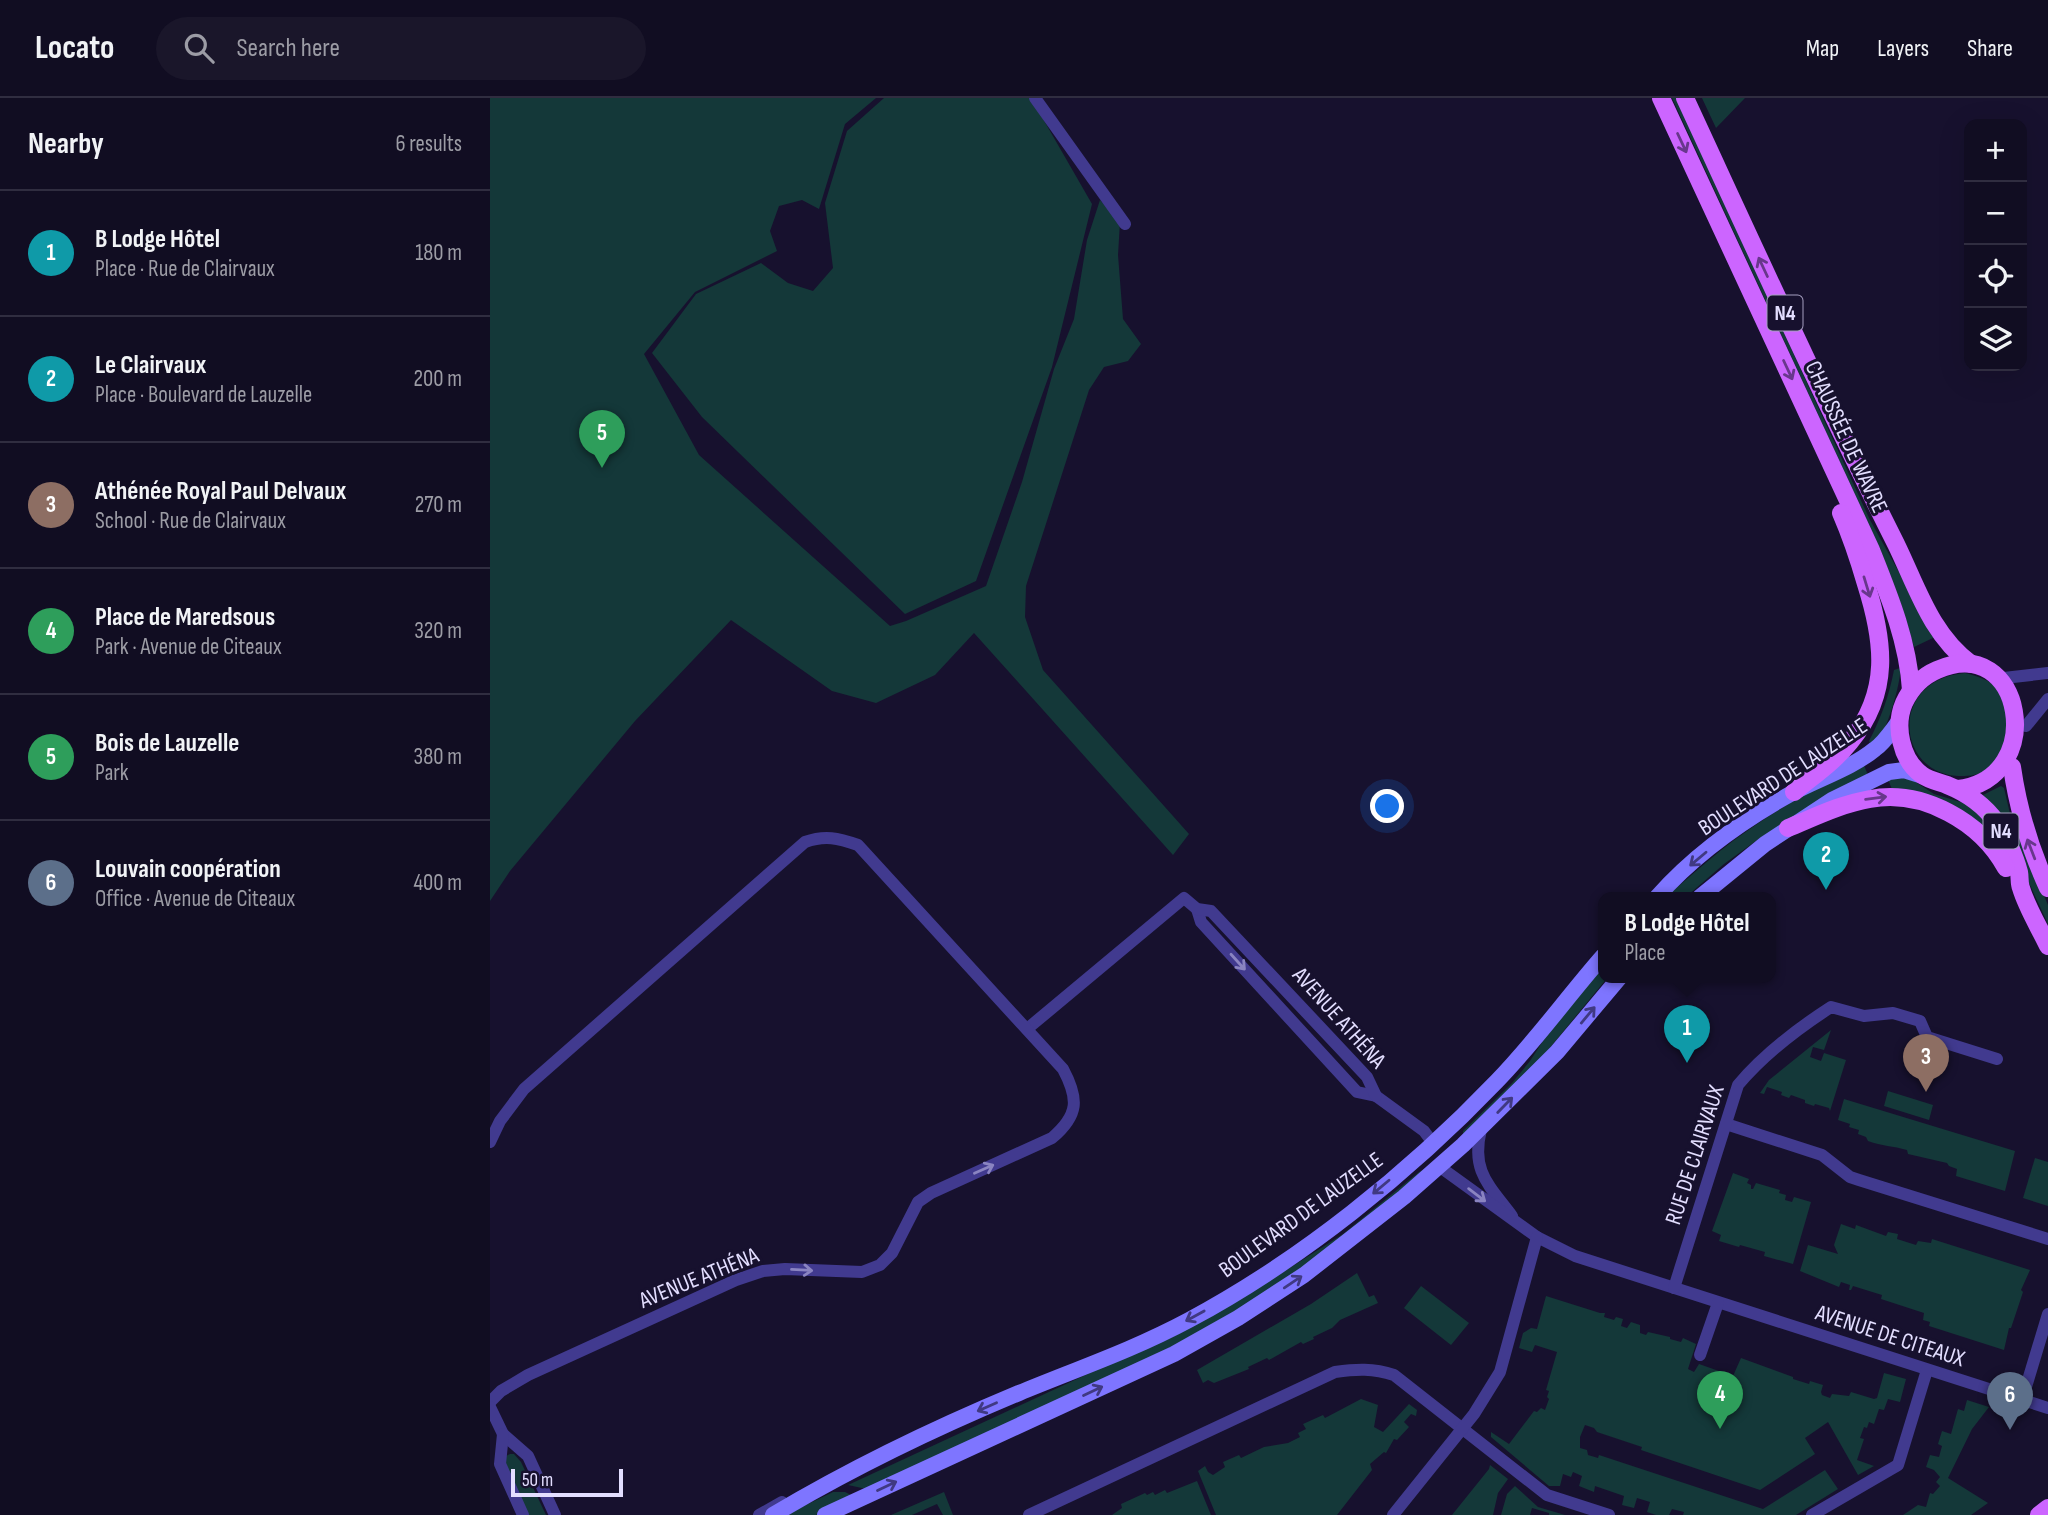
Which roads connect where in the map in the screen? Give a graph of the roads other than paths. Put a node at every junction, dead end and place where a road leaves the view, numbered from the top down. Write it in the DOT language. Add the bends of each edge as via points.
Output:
graph roads {
  1 [pos="1035,98"];
  2 [pos="1661,98"];
  3 [pos="1685,98"];
  4 [pos="1125,224"];
  5 [pos="1826,453"];
  6 [pos="1971,664"];
  7 [pos="2048,674"];
  8 [pos="2004,678"];
  9 [pos="1911,690"];
  10 [pos="2048,699"];
  11 [pos="1900,720"];
  12 [pos="2026,726"];
  13 [pos="2011,767"];
  14 [pos="1923,776"];
  15 [pos="1958,789"];
  16 [pos="1794,792"];
  17 [pos="1788,828"];
  18 [pos="2021,887"];
  19 [pos="2048,888"];
  20 [pos="1661,892"];
  21 [pos="1706,892"];
  22 [pos="2048,946"];
  23 [pos="1598,962"];
  24 [pos="1614,983"];
  25 [pos="1027,1029"];
  26 [pos="1997,1059"];
  27 [pos="1726,1124"];
  28 [pos="1481,1129"];
  29 [pos="1445,1131"];
  30 [pos="490,1142"];
  31 [pos="1433,1143"];
  32 [pos="1440,1167"];
  33 [pos="1517,1222"];
  34 [pos="1537,1237"];
  35 [pos="2048,1239"];
  36 [pos="1674,1288"];
  37 [pos="1718,1303"];
  38 [pos="2048,1314"];
  39 [pos="1700,1355"];
  40 [pos="1927,1370"];
  41 [pos="2022,1400"];
  42 [pos="490,1404"];
  43 [pos="2048,1408"];
  44 [pos="1461,1428"];
  45 [pos="498,1431"];
  46 [pos="830,1482"];
  47 [pos="2048,1508"];
  48 [pos="1601,1514"];
  49 [pos="523,1515"];
  50 [pos="555,1515"];
  51 [pos="759,1515"];
  52 [pos="773,1515"];
  53 [pos="825,1515"];
  54 [pos="1029,1515"];
  55 [pos="1392,1515"];
  56 [pos="1812,1515"];
  57 [pos="2039,1515"];
  1 -- 4 [label="street"];
  2 -- 5 [label="main road, CHAUSSÉE DE WAVRE / N4, one-way"];
  6 -- 3 [label="main road, CHAUSSÉE DE WAVRE / N4, one-way" via="1955,653 1932,622"];
  5 -- 9 [label="main road, CHAUSSÉE DE WAVRE / N4" via="1884,582 1907,657"];
  5 -- 16 [label="main road, one-way" via="1827,479 1856,549 1877,619 1881,666 1870,712 1856,734"];
  6 -- 8 [label="main road, CHAUSSÉE DE WAVRE / N4"];
  6 -- 9 [label="main road" via="1948,665 1927,674"];
  7 -- 8 [label="street"];
  8 -- 12 [label="main road" via="2024,708"];
  9 -- 11 [label="main road, CHAUSSÉE DE WAVRE / N4"];
  10 -- 12 [label="street"];
  11 -- 14 [label="main road, CHAUSSÉE DE WAVRE / N4" via="1904,751"];
  11 -- 16 [label="main road, BOULEVARD DE LAUZELLE" via="1874,751"];
  12 -- 13 [label="main road" via="2022,748"];
  13 -- 15 [label="main road, N4" via="1978,788"];
  19 -- 13 [label="main road, N4, one-way" via="2028,839"];
  14 -- 15 [label="main road, N4"];
  14 -- 17 [label="main road, BOULEVARD DE LAUZELLE" via="1904,770 1881,775"];
  15 -- 18 [label="main road, N4" via="1998,824 2019,871"];
  16 -- 20 [label="main road, BOULEVARD DE LAUZELLE, one-way" via="1717,844"];
  17 -- 18 [label="main road, one-way" via="1872,798 1922,802 1963,820 1984,838"];
  17 -- 21 [label="main road, BOULEVARD DE LAUZELLE"];
  18 -- 22 [label="main road, N4"];
  23 -- 29 [label="main road, BOULEVARD DE LAUZELLE" via="1498,1080"];
  28 -- 24 [label="main road, BOULEVARD DE LAUZELLE, one-way" via="1557,1052"];
  25 -- 30 [label="street, AVENUE ATHÉNA" via="858,845 837,837 820,837 805,842 524,1090"];
  25 -- 31 [label="street, AVENUE ATHÉNA" via="1184,898 1197,909 1211,911 1367,1077 1376,1096 1424,1131"];
  42 -- 25 [label="street, AVENUE ATHÉNA, one-way" via="501,1391 528,1375 736,1280 763,1271 862,1272 880,1265 892,1253 918,1202 1052,1138 1066,1126 1073,1089 1063,1069"];
  26 -- 27 [label="street, RUE DE CLAIRVAUX" via="1927,1037 1920,1021 1893,1013 1864,1016 1831,1007 1758,1062 1738,1085"];
  27 -- 35 [label="street" via="1822,1155 1850,1177"];
  27 -- 36 [label="street, RUE DE CLAIRVAUX"];
  28 -- 32 [label="main road, BOULEVARD DE LAUZELLE"];
  28 -- 33 [label="street, AVENUE DE CITEAUX" via="1478,1165"];
  29 -- 31 [label="main road, BOULEVARD DE LAUZELLE"];
  29 -- 32 [label="main road"];
  31 -- 46 [label="main road, BOULEVARD DE LAUZELLE, one-way" via="1296,1253 1189,1320 1108,1359 996,1403"];
  32 -- 33 [label="street, AVENUE DE CITEAUX, one-way"];
  53 -- 32 [label="main road, BOULEVARD DE LAUZELLE, one-way" via="1205,1337 1304,1275"];
  33 -- 34 [label="street, AVENUE DE CITEAUX"];
  34 -- 36 [label="street, AVENUE DE CITEAUX" via="1574,1256"];
  34 -- 44 [label="street" via="1500,1372"];
  36 -- 37 [label="street, AVENUE DE CITEAUX"];
  37 -- 39 [label="street"];
  37 -- 40 [label="street, AVENUE DE CITEAUX"];
  38 -- 41 [label="street"];
  40 -- 41 [label="street, AVENUE DE CITEAUX"];
  40 -- 56 [label="street" via="1898,1465"];
  41 -- 43 [label="street, AVENUE DE CITEAUX"];
  42 -- 45 [label="street, AVENUE ATHÉNA"];
  44 -- 48 [label="street" via="1547,1495"];
  44 -- 54 [label="street" via="1394,1376 1356,1368 1335,1373"];
  44 -- 55 [label="street"];
  45 -- 49 [label="street, AVENUE ATHÉNA" via="500,1464"];
  45 -- 50 [label="street, AVENUE ATHÉNA" via="528,1456"];
  46 -- 51 [label="street" via="808,1487"];
  46 -- 52 [label="main road, BOULEVARD DE LAUZELLE"];
  47 -- 57 [label="main road"];
}
